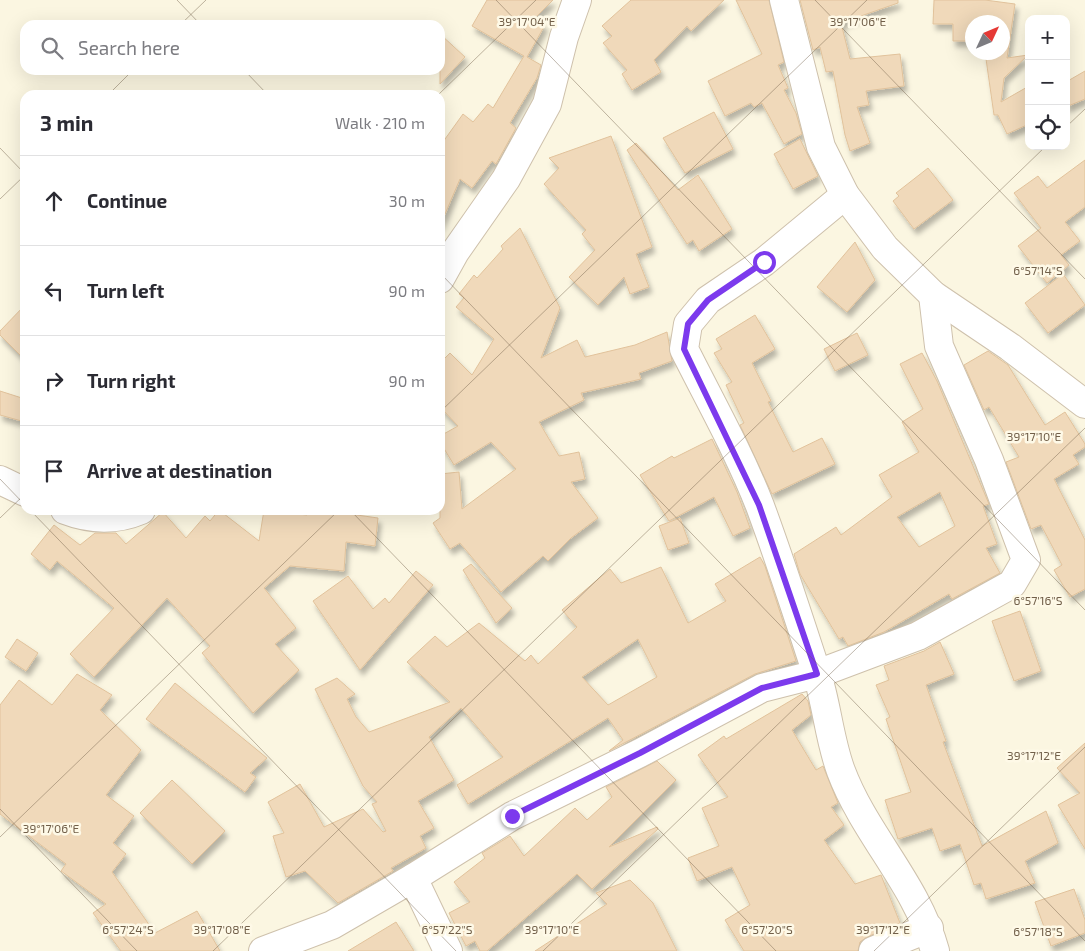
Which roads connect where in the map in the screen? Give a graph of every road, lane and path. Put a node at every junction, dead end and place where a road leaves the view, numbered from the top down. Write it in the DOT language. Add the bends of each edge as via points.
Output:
graph roads {
  1 [pos="577,0"];
  2 [pos="784,0"];
  3 [pos="845,195"];
  4 [pos="445,271"];
  5 [pos="933,295"];
  6 [pos="1085,404"];
  7 [pos="0,480"];
  8 [pos="20,490"];
  9 [pos="79,515"];
  10 [pos="130,515"];
  11 [pos="817,674"];
  12 [pos="413,878"];
  13 [pos="932,940"];
  14 [pos="263,951"];
  15 [pos="448,951"];
  16 [pos="873,951"];
  1 -- 4 [label="street" via="547,104 506,179"];
  2 -- 3 [label="street" via="821,147"];
  3 -- 5 [label="street" via="885,248"];
  3 -- 11 [label="street" via="764,262 708,300 688,324 684,349 759,505"];
  5 -- 6 [label="street" via="1010,347"];
  5 -- 11 [label="street" via="939,346 989,460 1026,560 1012,584 918,636"];
  7 -- 8 [label="street"];
  9 -- 10 [label="street" via="107,519"];
  11 -- 12 [label="street" via="762,688 512,816"];
  11 -- 13 [label="street" via="840,770 878,844 907,884"];
  12 -- 14 [label="street" via="332,925"];
  12 -- 15 [label="street"];
  13 -- 16 [label="street"];
}
